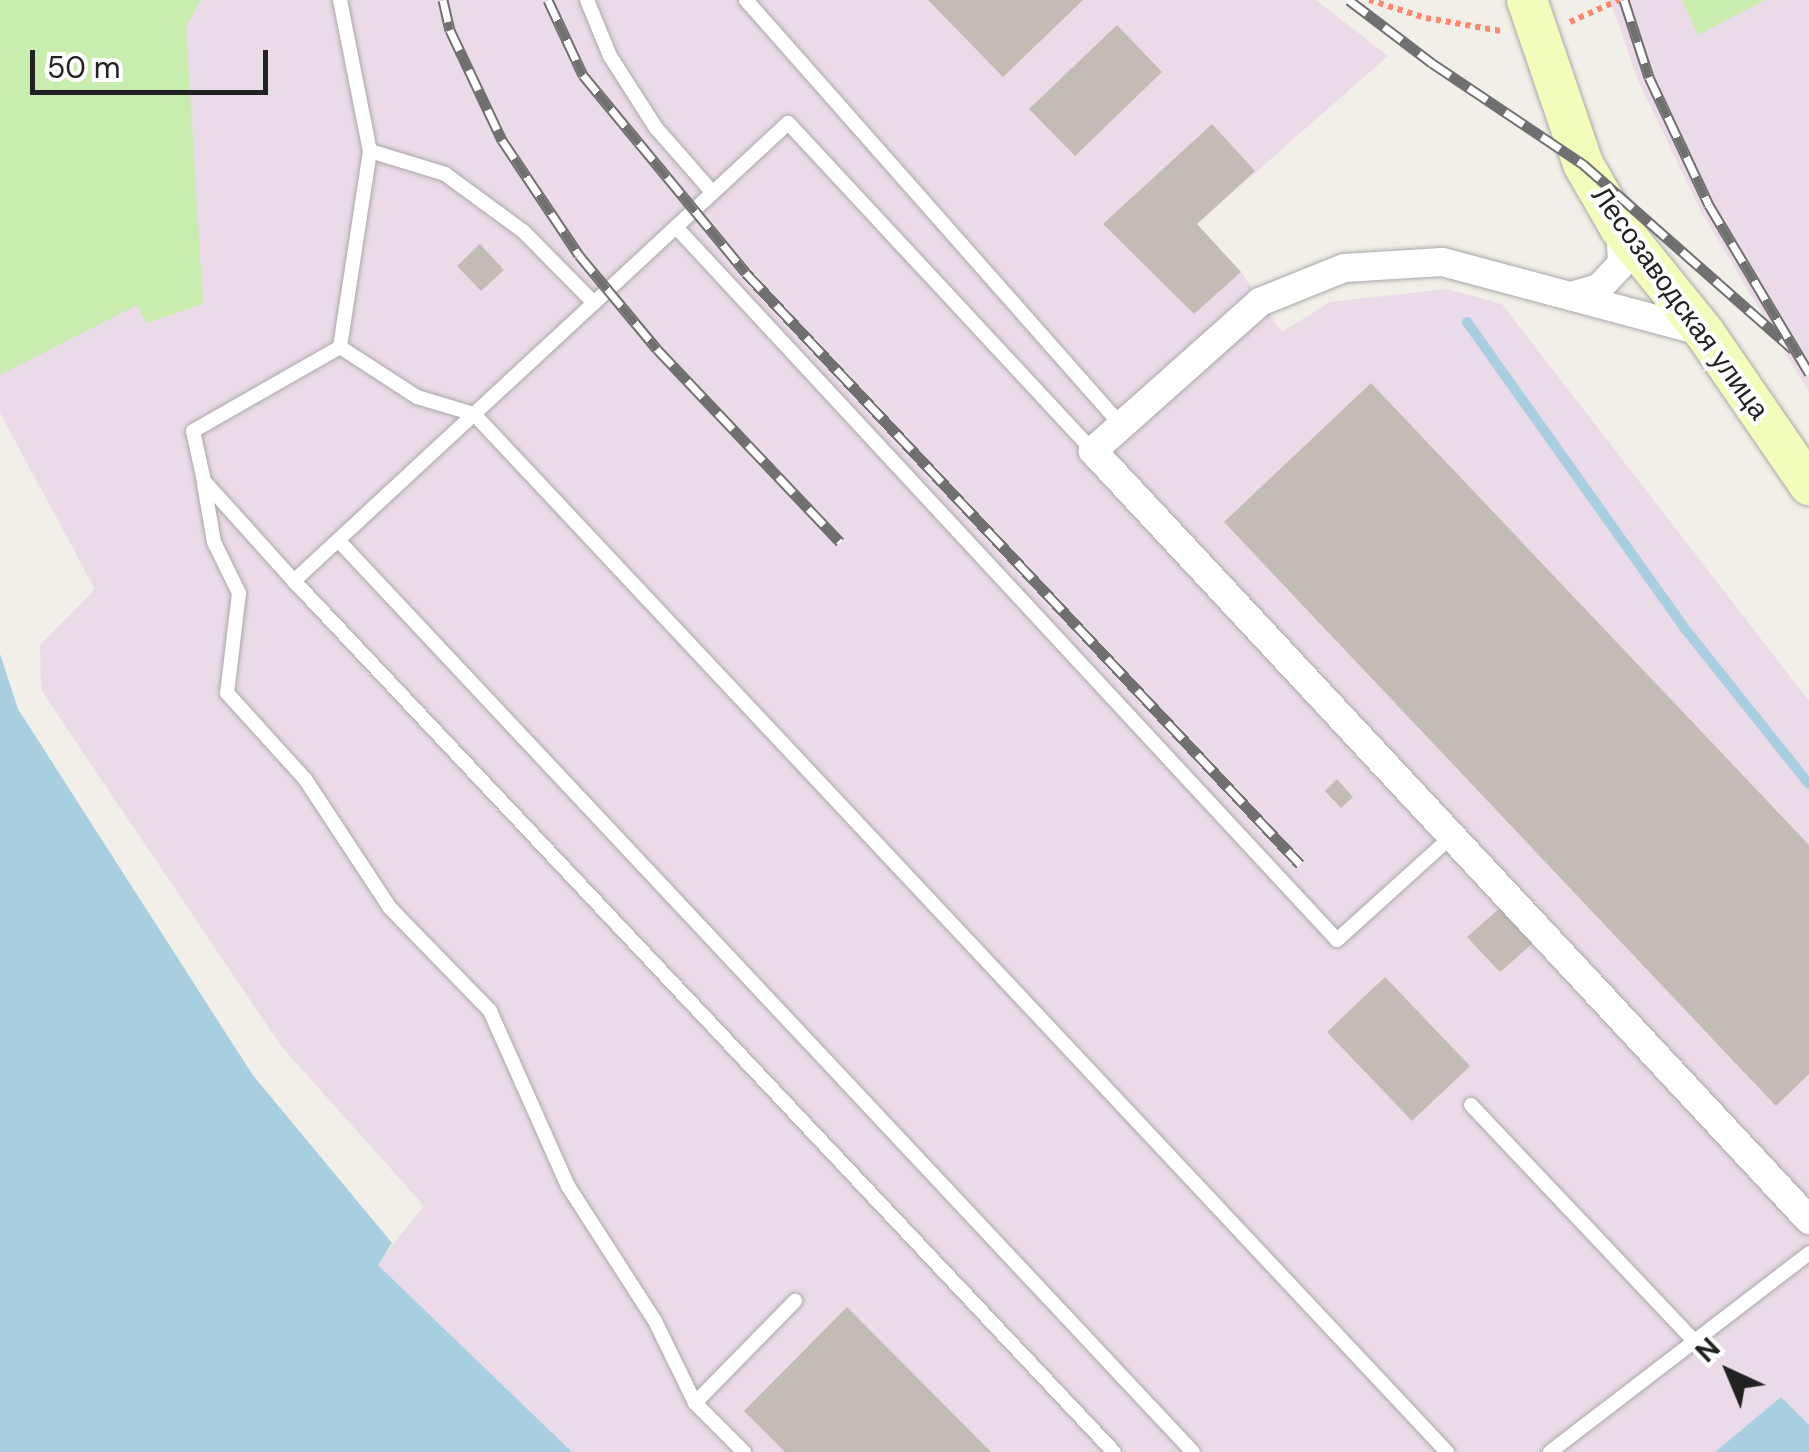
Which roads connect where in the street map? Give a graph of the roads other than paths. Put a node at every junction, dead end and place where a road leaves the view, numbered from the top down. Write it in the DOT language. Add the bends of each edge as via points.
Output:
graph roads {
  1 [pos="340,0"];
  2 [pos="586,0"];
  3 [pos="746,0"];
  4 [pos="1527,0"];
  5 [pos="370,151"];
  6 [pos="713,193"];
  7 [pos="676,227"];
  8 [pos="1620,228"];
  9 [pos="1571,296"];
  10 [pos="594,302"];
  11 [pos="1704,332"];
  12 [pos="340,347"];
  13 [pos="474,414"];
  14 [pos="1122,426"];
  15 [pos="1093,451"];
  16 [pos="204,480"];
  17 [pos="1809,485"];
  18 [pos="338,540"];
  19 [pos="294,581"];
  20 [pos="1452,836"];
  21 [pos="1470,1106"];
  22 [pos="1809,1220"];
  23 [pos="1809,1253"];
  24 [pos="795,1301"];
  25 [pos="1694,1341"];
  26 [pos="695,1403"];
  27 [pos="744,1452"];
  28 [pos="1114,1452"];
  29 [pos="1192,1452"];
  30 [pos="1447,1452"];
  31 [pos="1550,1452"];
  1 -- 5 [label="lane"];
  2 -- 6 [label="lane" via="610,56 656,128"];
  3 -- 14 [label="lane"];
  4 -- 8 [label="main road, Лесозаводская улица" via="1583,164"];
  5 -- 10 [label="lane" via="445,174 523,230"];
  5 -- 12 [label="lane"];
  6 -- 7 [label="lane"];
  6 -- 15 [label="lane" via="788,123"];
  7 -- 10 [label="lane"];
  7 -- 20 [label="lane" via="1337,940"];
  8 -- 9 [label="street" via="1622,263 1599,288"];
  8 -- 11 [label="main road, Лесозаводская улица"];
  9 -- 11 [label="street"];
  9 -- 14 [label="street" via="1442,262 1344,268 1260,302"];
  10 -- 13 [label="lane"];
  11 -- 17 [label="main road, Лесозаводская улица"];
  12 -- 13 [label="lane" via="417,397"];
  12 -- 16 [label="lane" via="193,431"];
  13 -- 18 [label="lane"];
  13 -- 30 [label="lane"];
  14 -- 15 [label="street"];
  15 -- 20 [label="street"];
  16 -- 19 [label="lane"];
  16 -- 26 [label="lane" via="214,542 239,594 227,693 305,779 390,908 490,1011 568,1186 655,1321"];
  18 -- 19 [label="lane"];
  18 -- 29 [label="lane"];
  19 -- 28 [label="lane"];
  20 -- 22 [label="street"];
  21 -- 25 [label="lane"];
  23 -- 25 [label="lane"];
  24 -- 26 [label="lane"];
  25 -- 31 [label="lane"];
  26 -- 27 [label="lane"];
}
